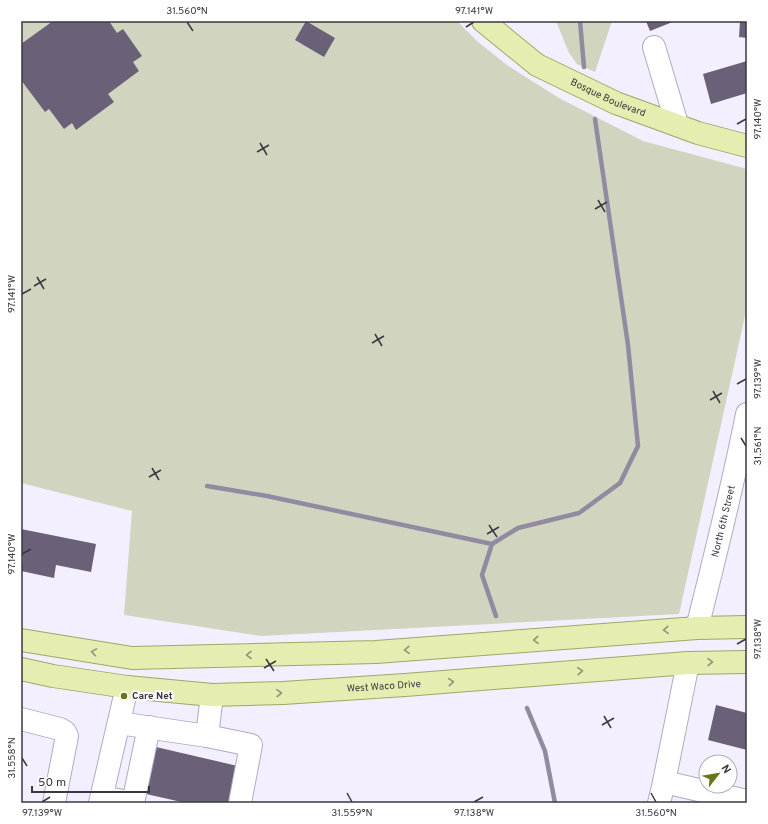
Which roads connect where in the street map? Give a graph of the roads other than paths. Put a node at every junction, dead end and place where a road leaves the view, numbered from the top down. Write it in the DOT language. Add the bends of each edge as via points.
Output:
graph roads {
  1 [pos="483,21"];
  2 [pos="654,47"];
  3 [pos="677,124"];
  4 [pos="747,146"];
  5 [pos="747,414"];
  6 [pos="741,476"];
  7 [pos="747,627"];
  8 [pos="697,628"];
  9 [pos="21,640"];
  10 [pos="747,662"];
  11 [pos="688,663"];
  12 [pos="21,669"];
  13 [pos="127,687"];
  14 [pos="212,695"];
  15 [pos="21,719"];
  16 [pos="119,723"];
  17 [pos="149,727"];
  18 [pos="207,736"];
  19 [pos="664,782"];
  20 [pos="101,800"];
  21 [pos="747,802"];
  22 [pos="54,803"];
  23 [pos="133,803"];
  24 [pos="240,803"];
  25 [pos="659,803"];
  1 -- 3 [label="main road, Bosque Boulevard" via="537,65 616,103"];
  2 -- 3 [label="street"];
  3 -- 4 [label="main road, Bosque Boulevard" via="698,133"];
  5 -- 6 [label="street, North 6th Street"];
  6 -- 8 [label="street, North 6th Street" via="727,503"];
  7 -- 8 [label="main road"];
  8 -- 9 [label="main road, one-way" via="376,652 132,658"];
  11 -- 10 [label="main road, West Waco Drive, one-way"];
  14 -- 11 [label="main road, West Waco Drive, one-way" via="405,685"];
  11 -- 19 [label="street"];
  12 -- 13 [label="main road, West Waco Drive"];
  13 -- 14 [label="main road, West Waco Drive"];
  13 -- 16 [label="street"];
  14 -- 18 [label="street"];
  15 -- 22 [label="street" via="60,729 67,736"];
  16 -- 17 [label="street"];
  16 -- 20 [label="street"];
  17 -- 18 [label="street"];
  17 -- 23 [label="street"];
  18 -- 24 [label="street" via="251,745"];
  19 -- 21 [label="street"];
  19 -- 25 [label="street"];
  20 -- 23 [label="street"];
}
